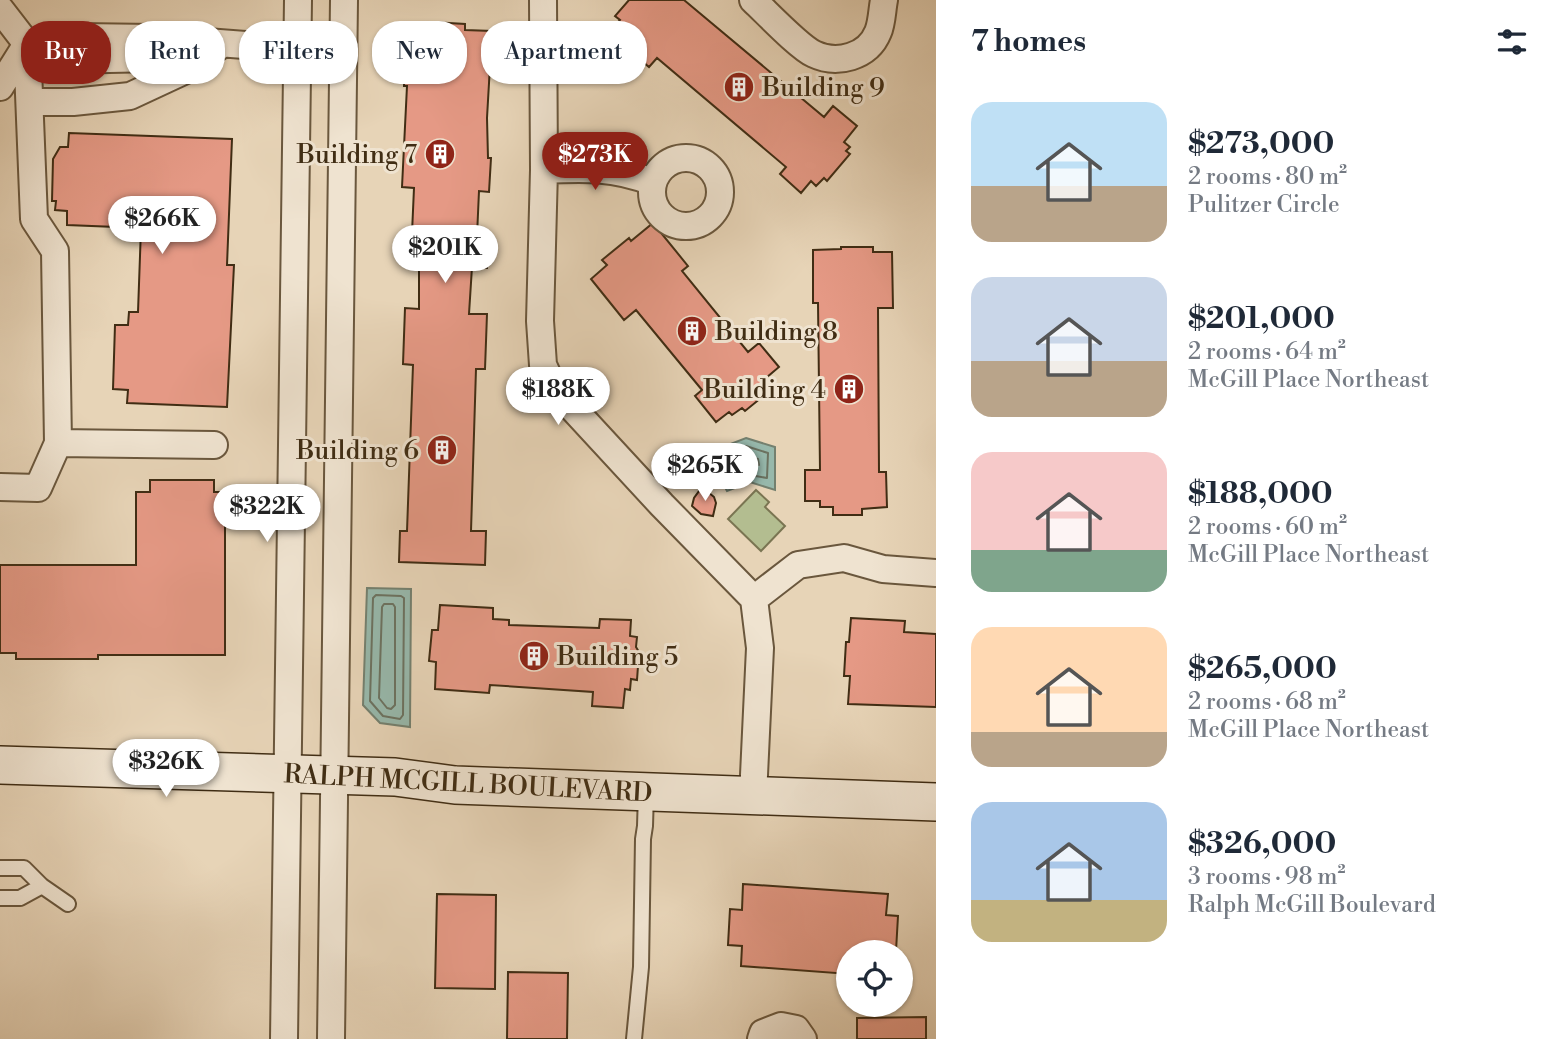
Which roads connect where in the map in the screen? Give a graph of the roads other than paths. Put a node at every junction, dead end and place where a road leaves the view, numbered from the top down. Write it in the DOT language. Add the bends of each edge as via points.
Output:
graph roads {
  1 [pos="298,0"];
  2 [pos="344,0"];
  3 [pos="543,0"];
  4 [pos="753,0"];
  5 [pos="884,0"];
  6 [pos="0,9"];
  7 [pos="297,21"];
  8 [pos="21,36"];
  9 [pos="21,54"];
  10 [pos="29,84"];
  11 [pos="109,84"];
  12 [pos="156,84"];
  13 [pos="296,84"];
  14 [pos="0,88"];
  15 [pos="109,99"];
  16 [pos="30,102"];
  17 [pos="544,170"];
  18 [pos="652,183"];
  19 [pos="58,443"];
  20 [pos="214,445"];
  21 [pos="0,487"];
  22 [pos="936,573"];
  23 [pos="754,599"];
  24 [pos="0,765"];
  25 [pos="286,774"];
  26 [pos="334,775"];
  27 [pos="646,792"];
  28 [pos="753,796"];
  29 [pos="936,802"];
  30 [pos="0,868"];
  31 [pos="42,886"];
  32 [pos="0,898"];
  33 [pos="68,904"];
  34 [pos="284,1039"];
  35 [pos="331,1039"];
  36 [pos="634,1039"];
  37 [pos="761,1039"];
  38 [pos="803,1039"];
  1 -- 7 [label="street"];
  2 -- 26 [label="street"];
  3 -- 17 [label="street"];
  4 -- 5 [label="street" via="812,54 830,59 850,58 865,50 878,33"];
  6 -- 8 [label="street"];
  9 -- 14 [label="street"];
  10 -- 16 [label="street"];
  11 -- 15 [label="street"];
  12 -- 15 [label="street" via="130,96"];
  13 -- 25 [label="street"];
  15 -- 16 [label="street"];
  16 -- 19 [label="street" via="34,219 55,251"];
  17 -- 18 [label="street" via="629,172"];
  17 -- 23 [label="street" via="543,365 554,387"];
  19 -- 20 [label="street"];
  19 -- 21 [label="street" via="38,488"];
  22 -- 23 [label="street" via="883,569 844,558 798,565"];
  23 -- 28 [label="street" via="760,648"];
  24 -- 25 [label="main road, RALPH MCGILL BOULEVARD"];
  25 -- 26 [label="main road, RALPH MCGILL BOULEVARD"];
  25 -- 34 [label="street"];
  26 -- 27 [label="main road, RALPH MCGILL BOULEVARD"];
  26 -- 35 [label="street"];
  27 -- 28 [label="main road, RALPH MCGILL BOULEVARD"];
  27 -- 36 [label="lane" via="642,967"];
  28 -- 29 [label="main road, RALPH MCGILL BOULEVARD"];
  30 -- 31 [label="lane" via="24,868"];
  31 -- 32 [label="lane" via="20,898"];
  31 -- 33 [label="lane"];
  37 -- 38 [label="street" via="763,1032 781,1026 796,1029"];
}
